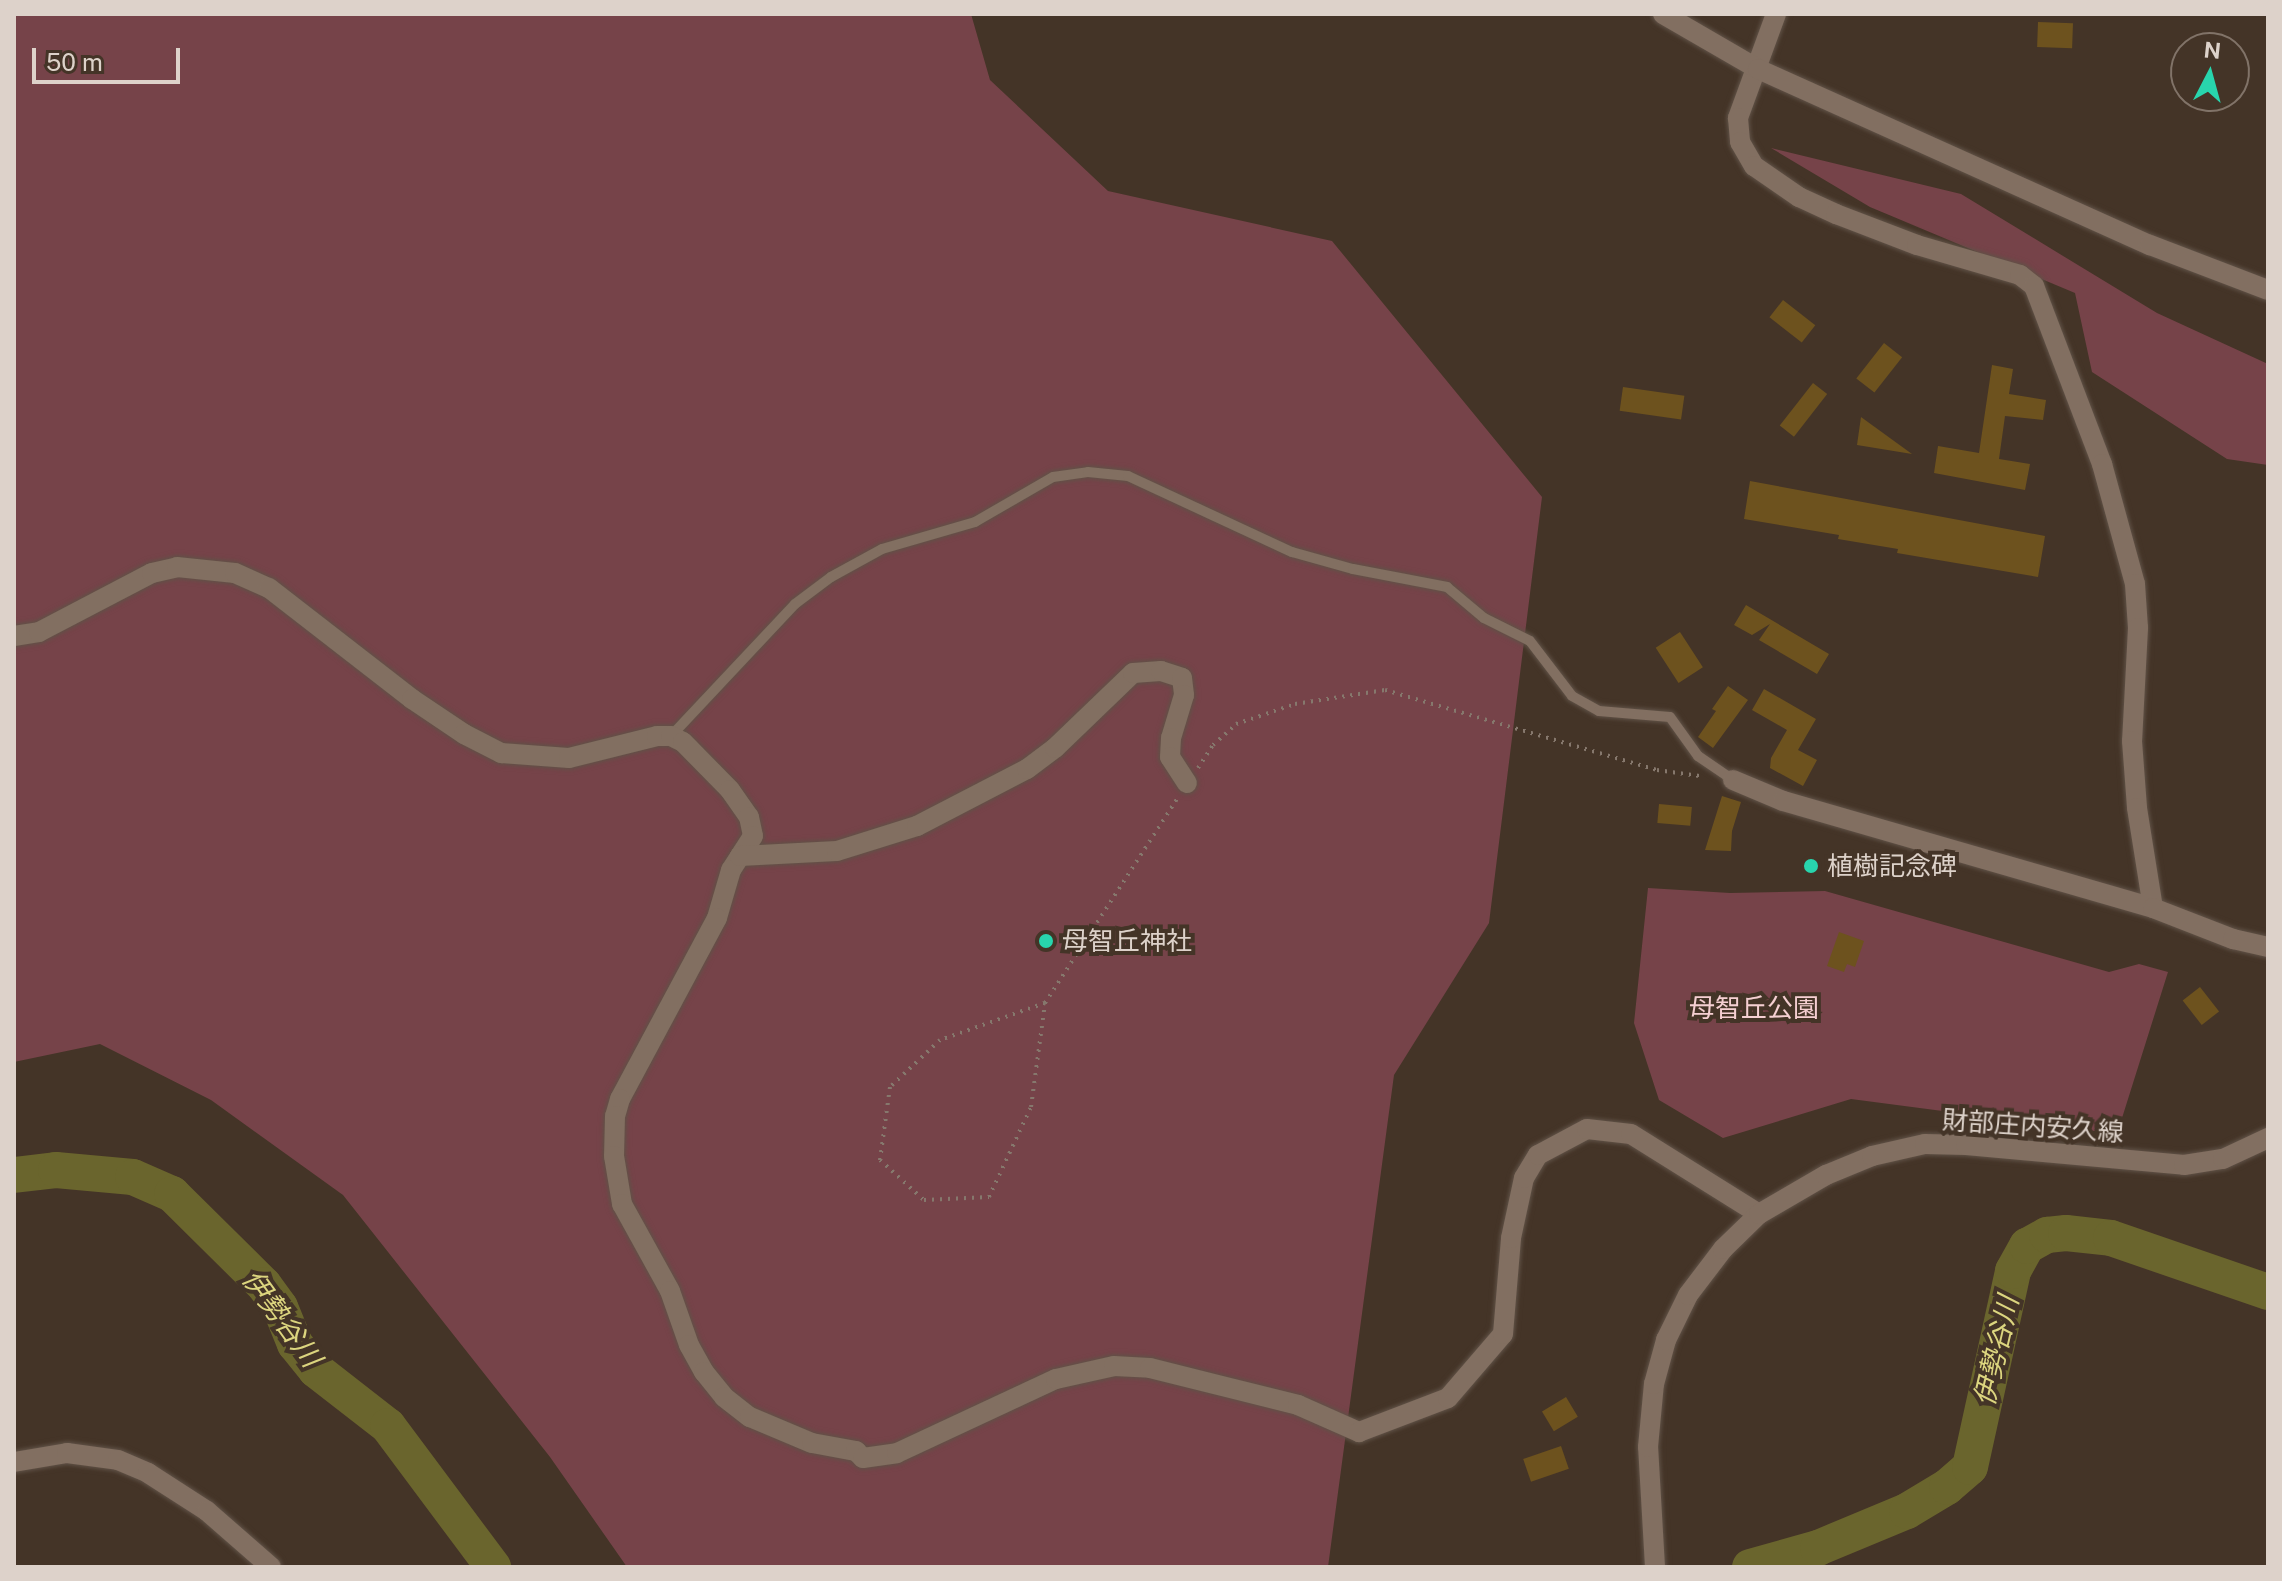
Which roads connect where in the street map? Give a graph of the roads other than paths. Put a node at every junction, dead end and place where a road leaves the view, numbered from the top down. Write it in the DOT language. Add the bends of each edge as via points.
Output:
graph roads {
  1 [pos="1663,14"];
  2 [pos="1776,14"];
  3 [pos="1758,69"];
  4 [pos="2268,290"];
  5 [pos="14,636"];
  6 [pos="671,736"];
  7 [pos="1733,780"];
  8 [pos="1187,783"];
  9 [pos="740,856"];
  10 [pos="2153,908"];
  11 [pos="2268,947"];
  12 [pos="2268,1138"];
  13 [pos="1759,1214"];
  14 [pos="14,1462"];
  15 [pos="271,1567"];
  16 [pos="1655,1567"];
  1 -- 3 [label="street"];
  2 -- 3 [label="street"];
  3 -- 4 [label="street" via="2150,245"];
  3 -- 10 [label="street" via="1737,130 1754,166 1799,197 1836,214 2020,275 2034,286 2102,464 2135,584 2132,741"];
  5 -- 6 [label="street" via="39,632 152,573 177,567 235,573 269,588 412,699 501,753 569,758"];
  6 -- 7 [label="lane" via="795,604 831,577 882,549 975,522 1053,477 1088,472 1128,476 1292,552 1447,587 1484,618 1530,641 1572,696 1599,711 1670,717 1698,756"];
  6 -- 9 [label="street" via="730,790 749,817 753,836"];
  7 -- 10 [label="street" via="1802,807"];
  8 -- 9 [label="street" via="1170,757 1184,695 1182,678 1161,671 1133,673 1027,769 917,826 837,851"];
  9 -- 13 [label="street" via="717,918 620,1099 614,1156 622,1204 670,1291 704,1372 750,1417 812,1443 856,1451 863,1458 897,1453 1056,1379 1114,1366 1150,1368 1298,1405 1359,1432 1448,1398 1503,1334 1511,1238 1524,1178 1538,1155 1587,1129 1631,1134"];
  10 -- 11 [label="street"];
  12 -- 13 [label="street, 財部庄内安久線" via="2223,1159 2184,1165 1925,1144 1872,1156 1826,1175"];
  13 -- 16 [label="street, 財部庄内安久線" via="1723,1249 1688,1295 1666,1340 1654,1384 1648,1447"];
  14 -- 15 [label="street" via="67,1453 118,1460 207,1511"];
}
